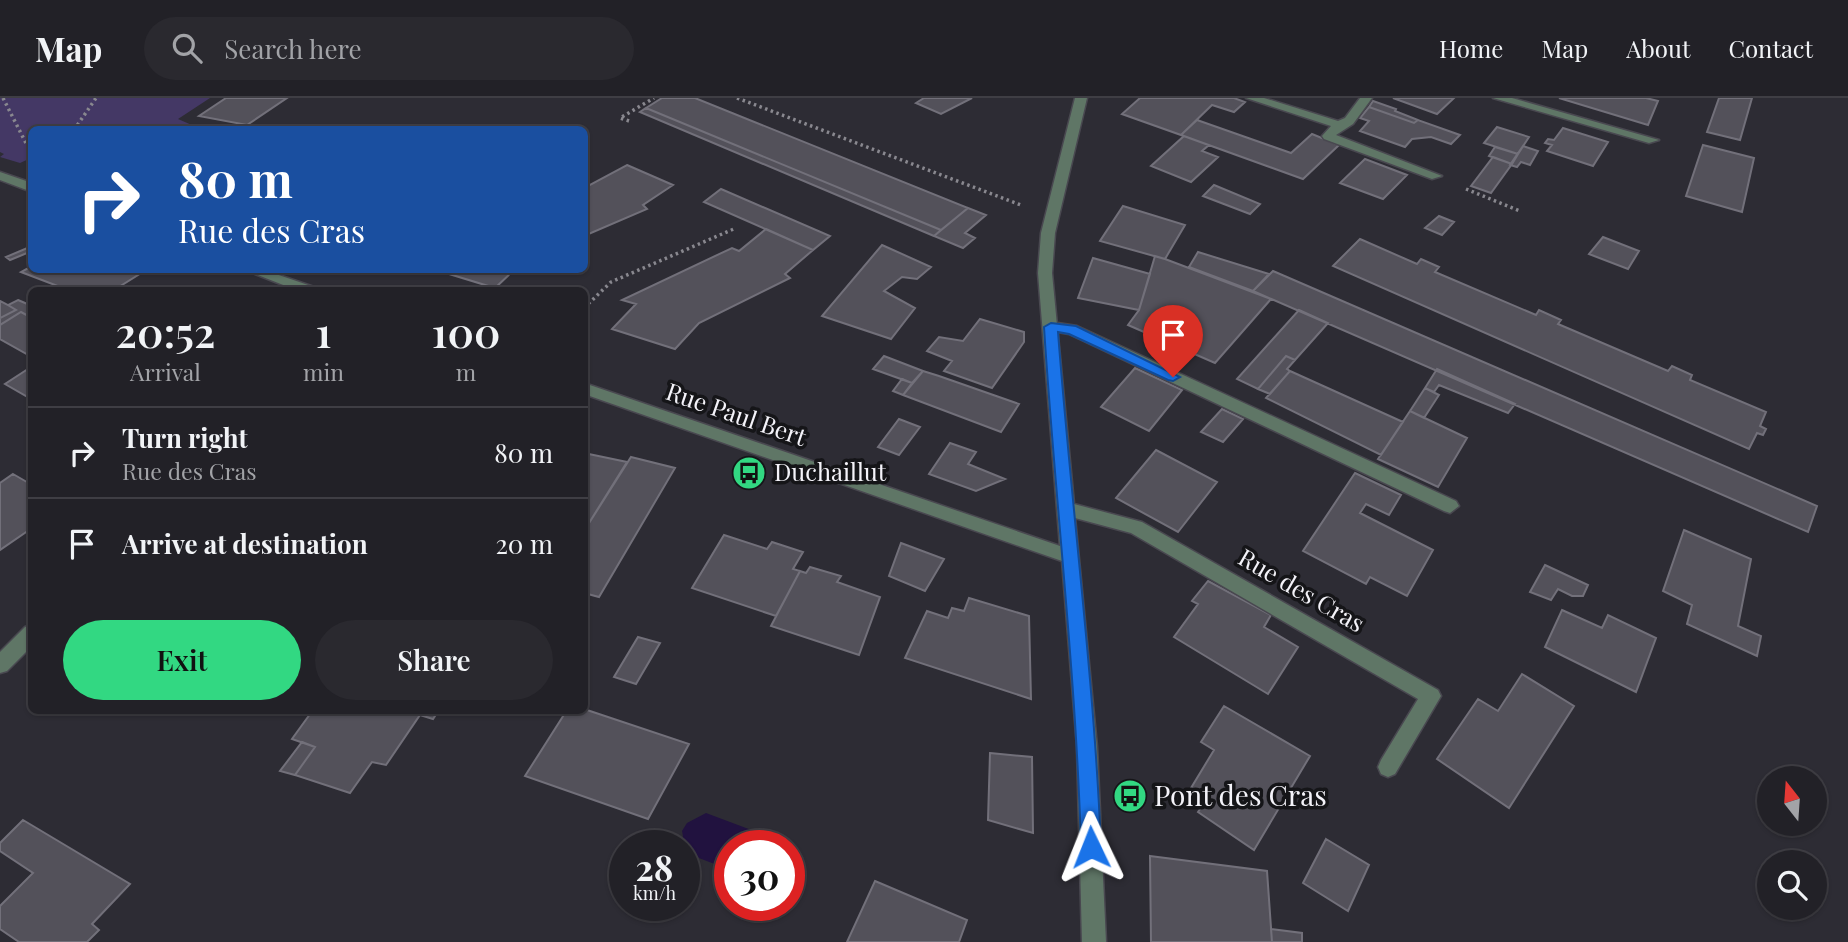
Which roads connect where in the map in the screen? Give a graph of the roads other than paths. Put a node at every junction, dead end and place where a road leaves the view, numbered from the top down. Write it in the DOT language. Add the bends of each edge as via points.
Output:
graph roads {
  1 [pos="1081,98"];
  2 [pos="1252,98"];
  3 [pos="1366,98"];
  4 [pos="1499,98"];
  5 [pos="1339,125"];
  6 [pos="1653,140"];
  7 [pos="0,176"];
  8 [pos="1436,176"];
  9 [pos="28,186"];
  10 [pos="261,273"];
  11 [pos="300,287"];
  12 [pos="1051,327"];
  13 [pos="588,389"];
  14 [pos="1450,506"];
  15 [pos="1066,509"];
  16 [pos="1070,557"];
  17 [pos="28,638"];
  18 [pos="0,665"];
  19 [pos="1388,767"];
  20 [pos="1094,942"];
  1 -- 12 [label="street" via="1048,233 1045,273"];
  2 -- 5 [label="street"];
  3 -- 5 [label="street" via="1349,121"];
  4 -- 6 [label="street"];
  5 -- 8 [label="street" via="1328,136"];
  7 -- 9 [label="street"];
  10 -- 11 [label="street"];
  12 -- 14 [label="street" via="1072,330"];
  12 -- 15 [label="street"];
  13 -- 16 [label="street, Rue Paul Bert"];
  15 -- 16 [label="street"];
  15 -- 19 [label="street, Rue des Cras" via="1136,527 1431,696"];
  16 -- 20 [label="street" via="1087,747"];
  17 -- 18 [label="street"];
}
